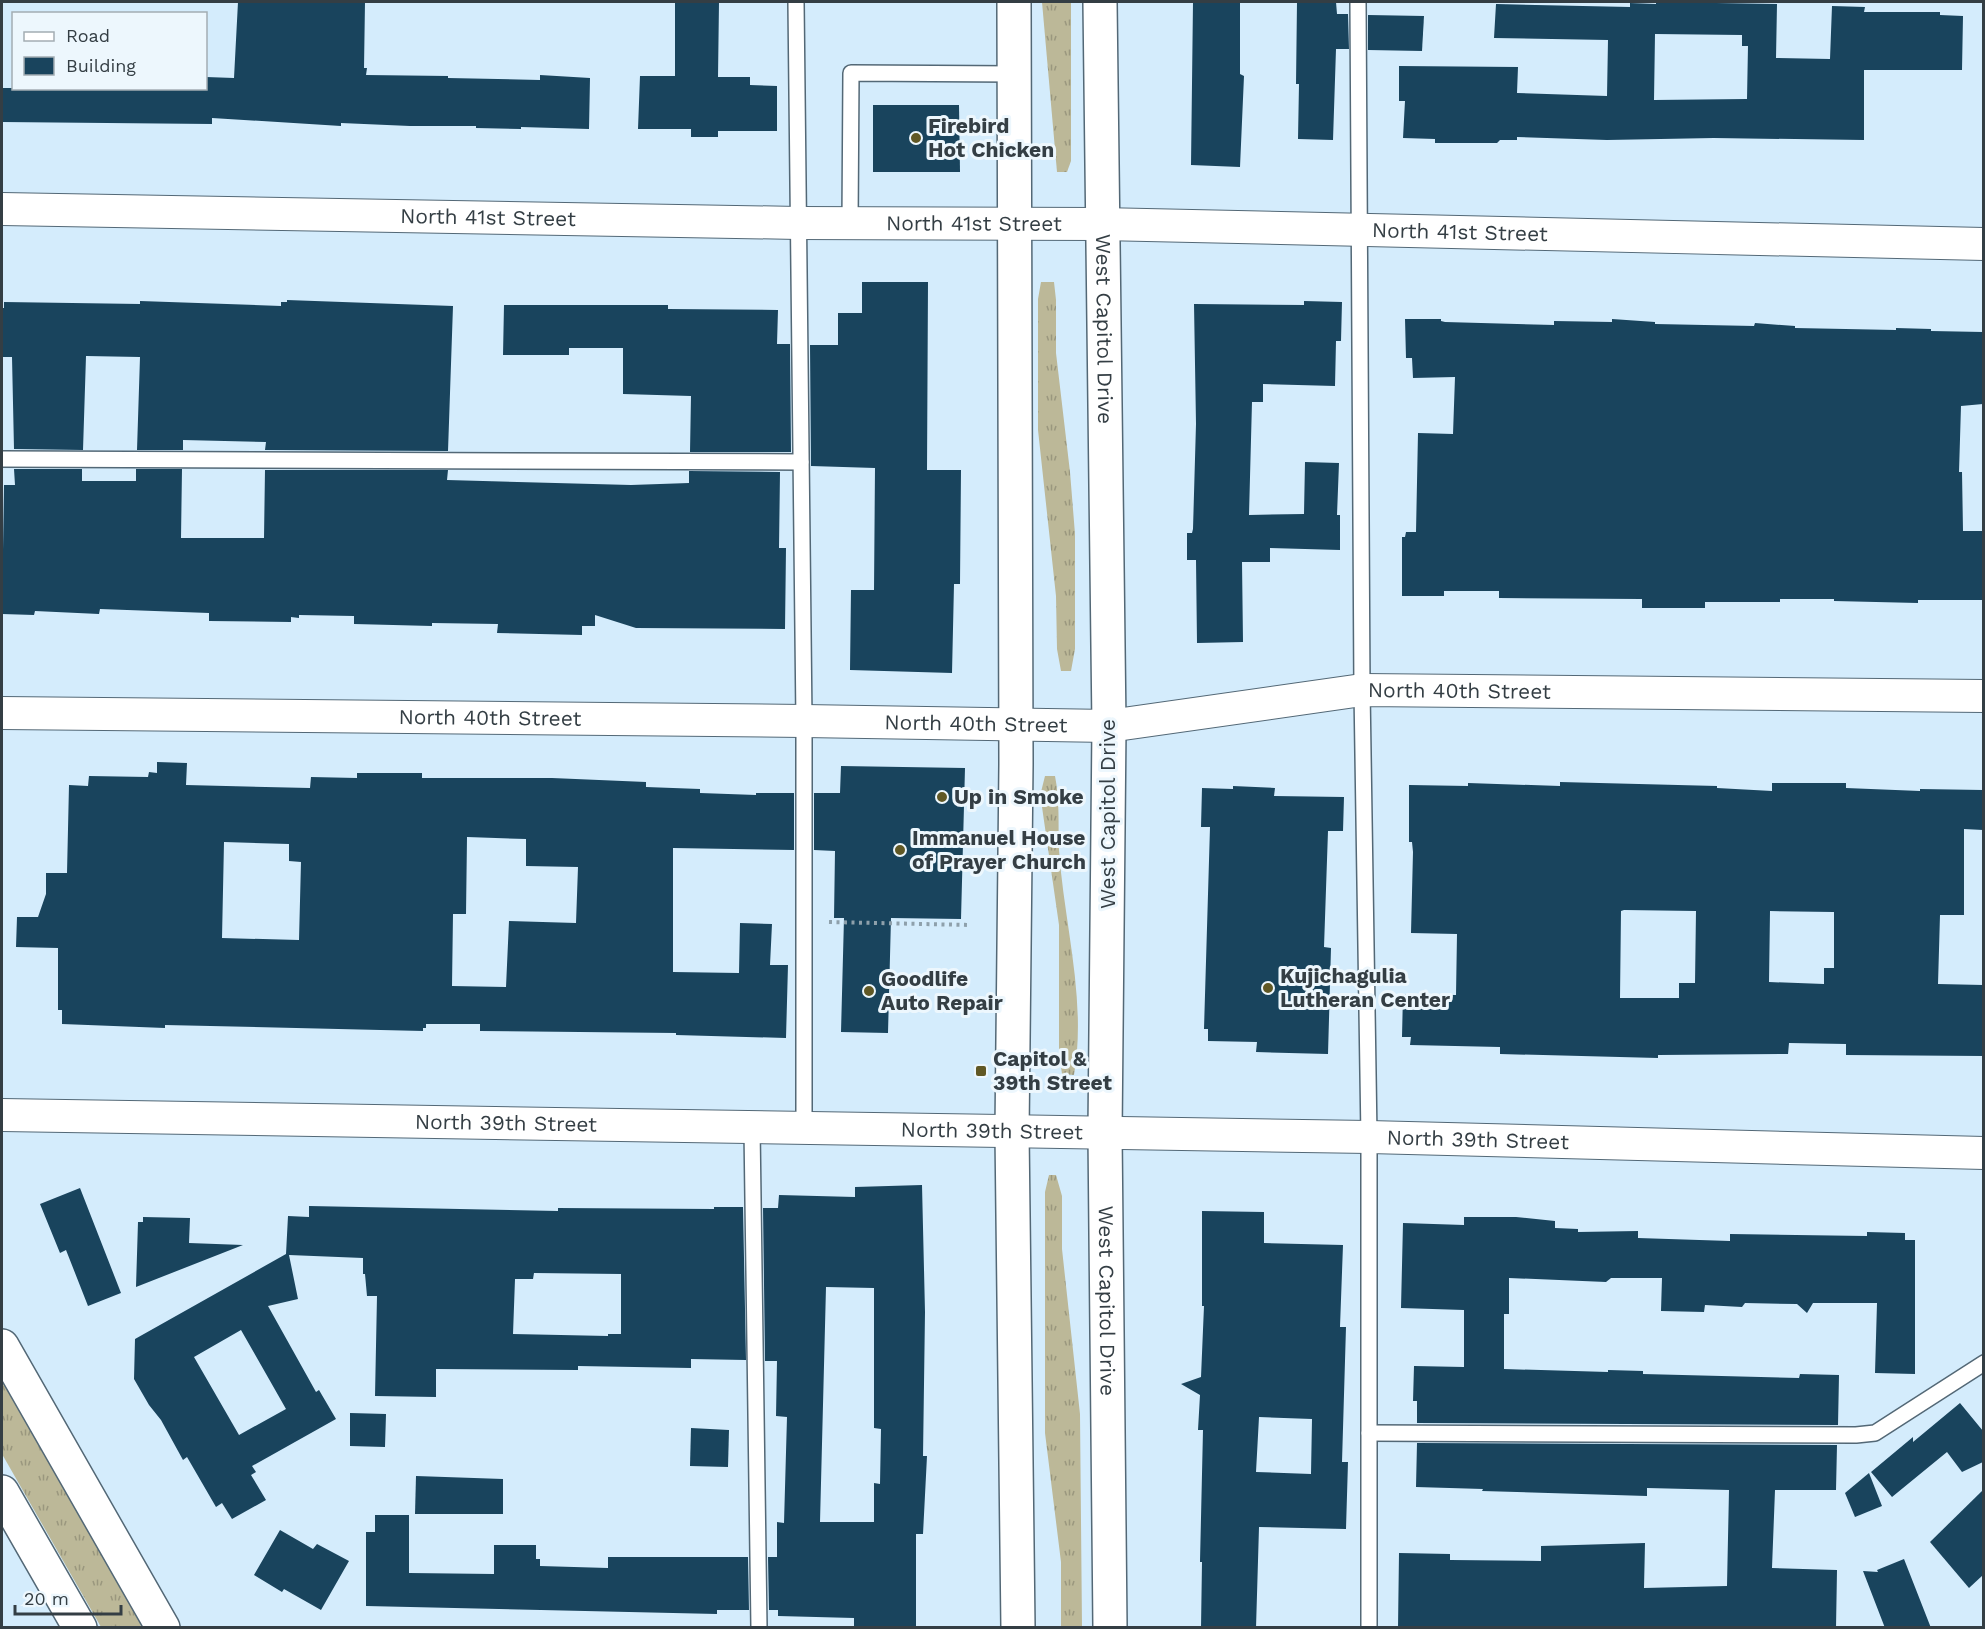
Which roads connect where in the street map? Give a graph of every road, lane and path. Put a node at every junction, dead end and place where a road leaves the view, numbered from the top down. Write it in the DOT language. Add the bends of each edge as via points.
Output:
graph roads {
  1 [pos="796,2"];
  2 [pos="1014,2"];
  3 [pos="1100,2"];
  4 [pos="1358,2"];
  5 [pos="1015,74"];
  6 [pos="2,209"];
  7 [pos="798,223"];
  8 [pos="850,223"];
  9 [pos="1016,224"];
  10 [pos="1101,224"];
  11 [pos="1358,230"];
  12 [pos="1983,244"];
  13 [pos="2,459"];
  14 [pos="801,462"];
  15 [pos="1362,690"];
  16 [pos="1983,696"];
  17 [pos="2,713"];
  18 [pos="804,720"];
  19 [pos="1016,724"];
  20 [pos="1108,726"];
  21 [pos="804,922"];
  22 [pos="970,925"];
  23 [pos="2,1115"];
  24 [pos="752,1128"];
  25 [pos="804,1129"];
  26 [pos="1012,1132"];
  27 [pos="1105,1133"];
  28 [pos="1369,1137"];
  29 [pos="1983,1153"];
  30 [pos="2,1346"];
  31 [pos="1983,1363"];
  32 [pos="1369,1433"];
  33 [pos="2,1492"];
  34 [pos="80,1628"];
  35 [pos="163,1628"];
  36 [pos="759,1628"];
  37 [pos="1018,1628"];
  38 [pos="1110,1628"];
  39 [pos="1369,1628"];
  1 -- 7 [label="lane"];
  2 -- 5 [label="main road"];
  3 -- 10 [label="main road, West Capitol Drive"];
  4 -- 11 [label="lane"];
  5 -- 8 [label="lane" via="851,73"];
  5 -- 9 [label="main road"];
  6 -- 7 [label="street, North 41st Street"];
  7 -- 8 [label="street, North 41st Street"];
  7 -- 14 [label="lane"];
  8 -- 9 [label="street, North 41st Street"];
  9 -- 10 [label="street, North 41st Street"];
  9 -- 19 [label="main road"];
  10 -- 11 [label="street, North 41st Street"];
  10 -- 20 [label="main road, West Capitol Drive"];
  11 -- 12 [label="street, North 41st Street"];
  11 -- 15 [label="lane"];
  13 -- 14 [label="lane"];
  14 -- 18 [label="lane"];
  15 -- 16 [label="street, North 40th Street"];
  15 -- 20 [label="street, North 40th Street"];
  15 -- 28 [label="lane"];
  17 -- 18 [label="street, North 40th Street"];
  18 -- 19 [label="street, North 40th Street"];
  18 -- 21 [label="lane"];
  19 -- 20 [label="street, North 40th Street"];
  19 -- 26 [label="main road"];
  20 -- 27 [label="main road, West Capitol Drive"];
  21 -- 22 [label="path"];
  21 -- 25 [label="lane"];
  23 -- 24 [label="street, North 39th Street"];
  24 -- 25 [label="street, North 39th Street"];
  24 -- 36 [label="lane"];
  25 -- 26 [label="street, North 39th Street"];
  26 -- 27 [label="street, North 39th Street"];
  26 -- 37 [label="main road"];
  27 -- 28 [label="street, North 39th Street"];
  27 -- 38 [label="main road, West Capitol Drive"];
  28 -- 29 [label="street, North 39th Street"];
  28 -- 32 [label="lane"];
  30 -- 35 [label="main road"];
  31 -- 32 [label="lane" via="1875,1433"];
  32 -- 39 [label="lane"];
  33 -- 34 [label="main road"];
}
